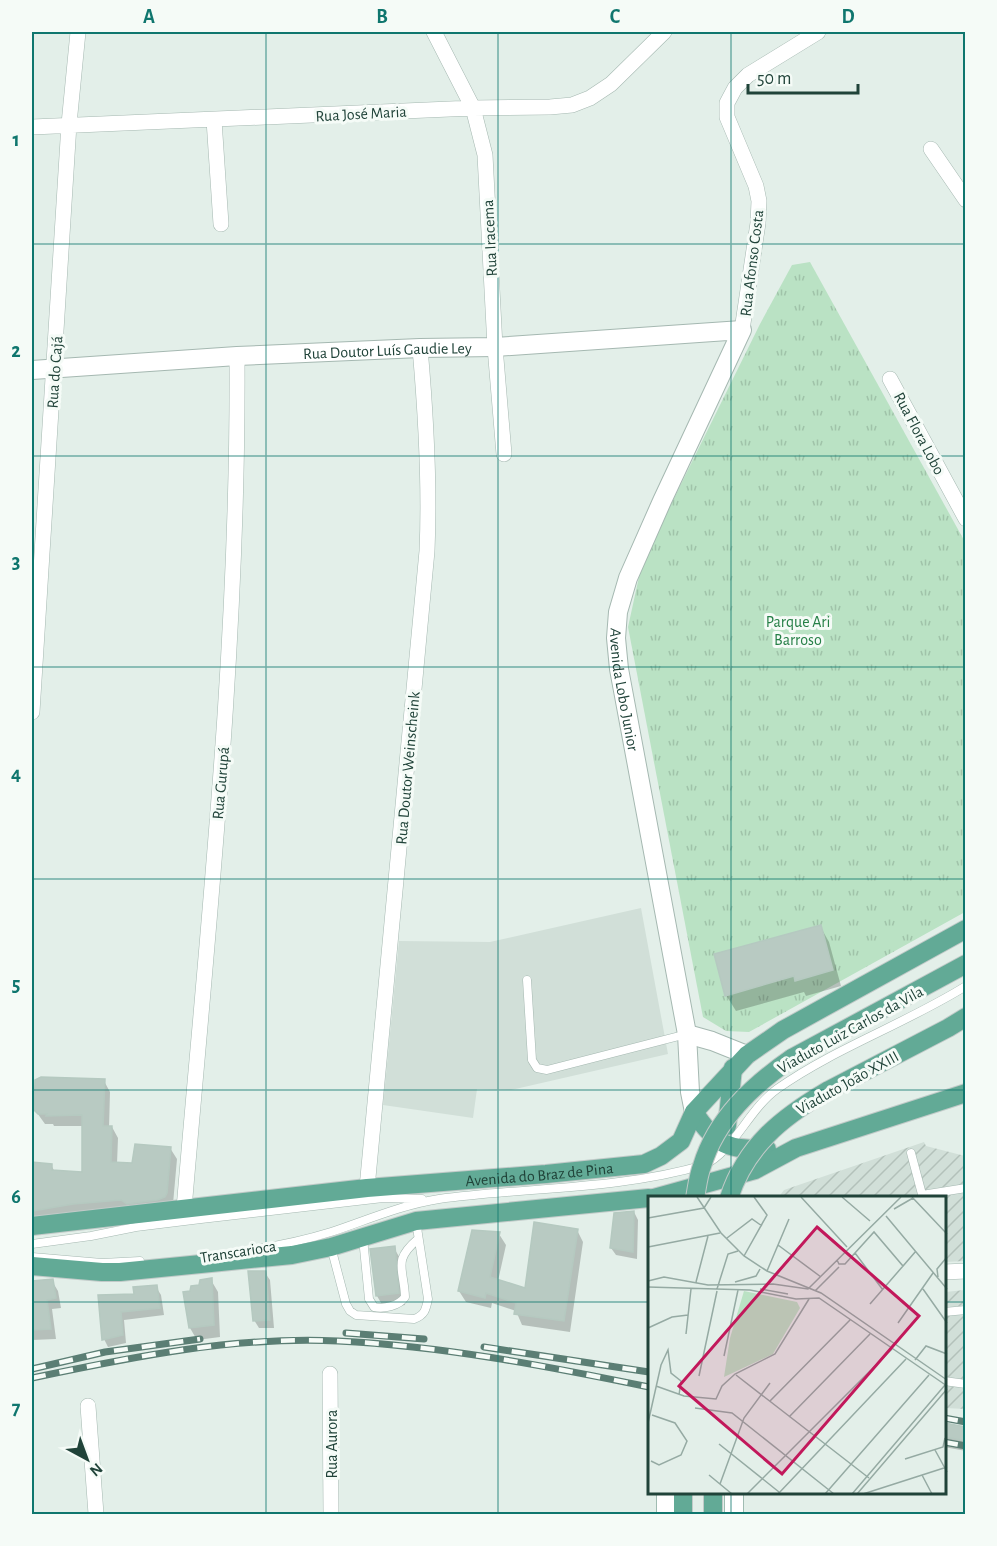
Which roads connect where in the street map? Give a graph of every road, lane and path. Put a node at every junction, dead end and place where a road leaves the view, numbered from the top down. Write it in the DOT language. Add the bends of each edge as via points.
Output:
graph roads {
  1 [pos="78,32"];
  2 [pos="434,32"];
  3 [pos="664,32"];
  4 [pos="818,32"];
  5 [pos="473,108"];
  6 [pos="213,120"];
  7 [pos="69,124"];
  8 [pos="32,127"];
  9 [pos="931,149"];
  10 [pos="966,200"];
  11 [pos="221,224"];
  12 [pos="742,330"];
  13 [pos="495,347"];
  14 [pos="420,348"];
  15 [pos="237,356"];
  16 [pos="54,369"];
  17 [pos="32,370"];
  18 [pos="890,379"];
  19 [pos="504,454"];
  20 [pos="966,519"];
  21 [pos="32,712"];
  22 [pos="966,929"];
  23 [pos="966,964"];
  24 [pos="527,980"];
  25 [pos="966,986"];
  26 [pos="966,1017"];
  27 [pos="687,1034"];
  28 [pos="747,1055"];
  29 [pos="733,1068"];
  30 [pos="966,1093"];
  31 [pos="694,1112"];
  32 [pos="733,1145"];
  33 [pos="796,1148"];
  34 [pos="911,1153"];
  35 [pos="367,1188"];
  36 [pos="966,1188"];
  37 [pos="663,1196"];
  38 [pos="696,1196"];
  39 [pos="730,1196"];
  40 [pos="922,1196"];
  41 [pos="927,1196"];
  42 [pos="648,1198"];
  43 [pos="439,1199"];
  44 [pos="184,1209"];
  45 [pos="32,1226"];
  46 [pos="417,1230"];
  47 [pos="363,1237"];
  48 [pos="32,1244"];
  49 [pos="331,1247"];
  50 [pos="32,1257"];
  51 [pos="32,1266"];
  52 [pos="966,1271"];
  53 [pos="946,1272"];
  54 [pos="966,1310"];
  55 [pos="946,1312"];
  56 [pos="330,1374"];
  57 [pos="946,1381"];
  58 [pos="966,1383"];
  59 [pos="88,1406"];
  60 [pos="666,1495"];
  61 [pos="683,1495"];
  62 [pos="713,1495"];
  63 [pos="734,1495"];
  64 [pos="96,1515"];
  65 [pos="331,1515"];
  66 [pos="666,1515"];
  67 [pos="683,1515"];
  68 [pos="713,1515"];
  69 [pos="734,1515"];
  1 -- 7 [label="street, Rua do Cajá"];
  2 -- 5 [label="street, Rua Iracema"];
  3 -- 5 [label="street, Rua José Maria" via="611,84 590,98 550,107"];
  4 -- 12 [label="street, Rua Afonso Costa" via="748,75 727,103 727,117 759,201"];
  5 -- 6 [label="street, Rua José Maria"];
  5 -- 13 [label="street, Rua Iracema" via="485,155"];
  6 -- 7 [label="street, Rua José Maria"];
  6 -- 11 [label="street"];
  7 -- 8 [label="street, Rua José Maria"];
  7 -- 16 [label="street, Rua do Cajá"];
  9 -- 10 [label="street"];
  12 -- 13 [label="street, Rua Doutor Luís Gaudie Ley"];
  12 -- 27 [label="street, Avenida Lobo Junior" via="628,578 618,612 619,669"];
  13 -- 14 [label="street, Rua Doutor Luís Gaudie Ley"];
  13 -- 19 [label="street, Rua Iracema"];
  14 -- 15 [label="street, Rua Doutor Luís Gaudie Ley"];
  14 -- 35 [label="street, Rua Doutor Weinscheink" via="428,451 427,551"];
  15 -- 16 [label="street, Rua Doutor Luís Gaudie Ley"];
  15 -- 44 [label="street, Rua Gurupá" via="238,474 229,670"];
  16 -- 17 [label="street, Rua Doutor Luís Gaudie Ley"];
  16 -- 21 [label="street, Rua do Cajá"];
  18 -- 20 [label="street, Rua Flora Lobo"];
  22 -- 28 [label="main road, Avenida do Braz de Pina" via="783,1030"];
  23 -- 38 [label="main road, Viaduto Luiz Carlos da Vila, bridge" via="792,1058 757,1084 730,1113 705,1158"];
  24 -- 27 [label="lane" via="532,1060 537,1068 546,1070"];
  25 -- 32 [label="lane, Transcarioca" via="795,1077 760,1103"];
  26 -- 39 [label="main road, Viaduto João XXIII, bridge" via="790,1114 769,1132 747,1160"];
  27 -- 28 [label="street"];
  27 -- 31 [label="street, Avenida Lobo Junior"];
  28 -- 29 [label="main road, Avenida do Braz de Pina"];
  29 -- 31 [label="main road, Avenida do Braz de Pina"];
  29 -- 32 [label="main road" via="727,1116"];
  30 -- 33 [label="main road"];
  31 -- 32 [label="main road" via="711,1135"];
  31 -- 35 [label="main road, Avenida do Braz de Pina" via="681,1141 644,1164"];
  32 -- 33 [label="main road"];
  32 -- 43 [label="lane, Transcarioca" via="704,1165 634,1181"];
  33 -- 37 [label="main road" via="755,1170"];
  34 -- 40 [label="lane"];
  35 -- 44 [label="main road, Avenida do Braz de Pina"];
  36 -- 41 [label="lane"];
  42 -- 46 [label="main road"];
  43 -- 48 [label="lane, Transcarioca" via="383,1198 136,1227"];
  43 -- 50 [label="lane, Transcarioca" via="399,1207 298,1241 209,1257 102,1263"];
  44 -- 45 [label="main road, Avenida do Braz de Pina"];
  46 -- 47 [label="main road"];
  46 -- 47 [label="lane" via="400,1262 405,1297 397,1305 379,1308 369,1299"];
  46 -- 49 [label="lane" via="428,1299 426,1310 414,1319 356,1315 350,1311"];
  47 -- 49 [label="main road"];
  49 -- 51 [label="main road" via="292,1255 120,1272"];
  52 -- 53 [label="street"];
  54 -- 55 [label="lane"];
  56 -- 65 [label="street, Rua Aurora"];
  57 -- 58 [label="lane"];
  59 -- 64 [label="street"];
  60 -- 66 [label="street"];
  61 -- 67 [label="main road"];
  62 -- 68 [label="main road"];
  63 -- 69 [label="street"];
}
